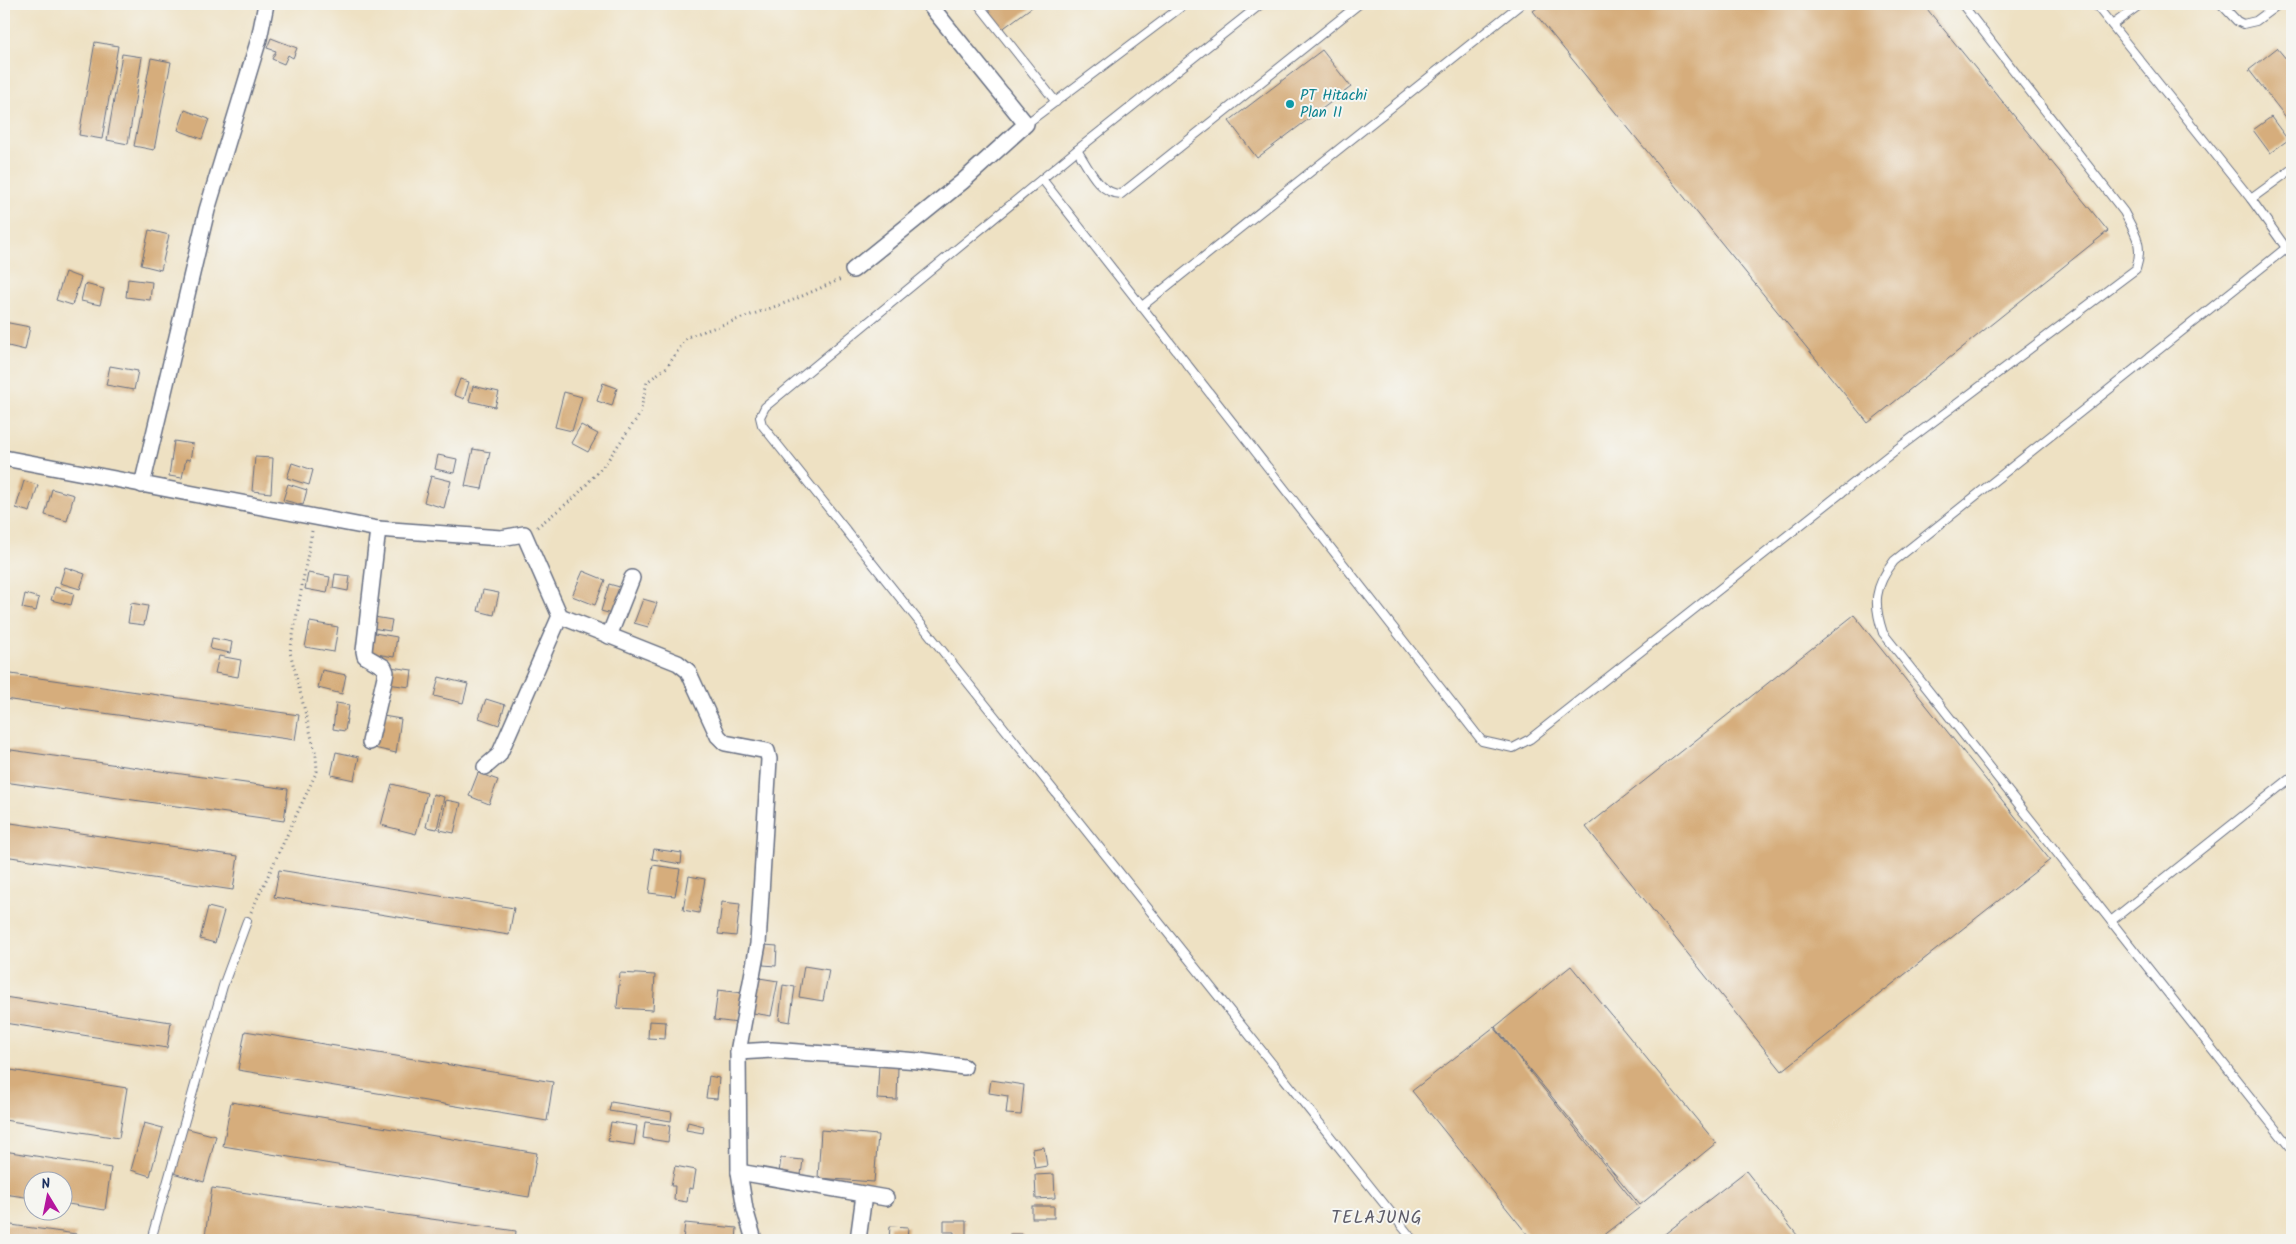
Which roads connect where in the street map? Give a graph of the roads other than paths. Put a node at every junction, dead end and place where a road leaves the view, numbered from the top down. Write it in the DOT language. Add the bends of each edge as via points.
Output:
graph roads {
  1 [pos="266,4"];
  2 [pos="929,4"];
  3 [pos="978,4"];
  4 [pos="1170,4"];
  5 [pos="1186,4"];
  6 [pos="1261,4"];
  7 [pos="1359,4"];
  8 [pos="1521,4"];
  9 [pos="1962,4"];
  10 [pos="2095,4"];
  11 [pos="2141,4"];
  12 [pos="2221,4"];
  13 [pos="2279,4"];
  14 [pos="1176,12"];
  15 [pos="2112,25"];
  16 [pos="1056,102"];
  17 [pos="1026,124"];
  18 [pos="1077,150"];
  19 [pos="2292,169"];
  20 [pos="1042,179"];
  21 [pos="2251,199"];
  22 [pos="2286,248"];
  23 [pos="2292,256"];
  24 [pos="853,270"];
  25 [pos="1141,307"];
  26 [pos="4,458"];
  27 [pos="142,485"];
  28 [pos="378,530"];
  29 [pos="632,578"];
  30 [pos="560,616"];
  31 [pos="609,636"];
  32 [pos="370,742"];
  33 [pos="485,767"];
  34 [pos="2292,777"];
  35 [pos="247,921"];
  36 [pos="2111,921"];
  37 [pos="738,1052"];
  38 [pos="964,1067"];
  39 [pos="2292,1150"];
  40 [pos="739,1172"];
  41 [pos="864,1195"];
  42 [pos="886,1198"];
  43 [pos="151,1240"];
  44 [pos="754,1240"];
  45 [pos="858,1240"];
  46 [pos="1413,1240"];
  1 -- 27 [label="street" via="259,39 207,210"];
  2 -- 17 [label="street"];
  3 -- 16 [label="lane"];
  4 -- 14 [label="lane"];
  5 -- 14 [label="lane"];
  6 -- 18 [label="lane"];
  7 -- 18 [label="lane" via="1121,194 1104,189"];
  8 -- 25 [label="lane"];
  9 -- 25 [label="lane" via="2124,212 2140,247 2136,269 1893,452 1537,733 1513,748 1482,741"];
  10 -- 15 [label="lane"];
  11 -- 15 [label="lane"];
  12 -- 13 [label="lane" via="2243,24 2256,21"];
  14 -- 16 [label="lane"];
  15 -- 21 [label="lane"];
  16 -- 17 [label="lane"];
  17 -- 24 [label="street" via="962,182"];
  18 -- 20 [label="lane"];
  19 -- 21 [label="lane"];
  20 -- 25 [label="lane"];
  20 -- 46 [label="lane" via="765,407 760,417 762,425"];
  21 -- 22 [label="lane"];
  22 -- 23 [label="lane"];
  22 -- 36 [label="lane" via="1894,561 1883,575 1877,593 1876,612 1883,633"];
  26 -- 27 [label="street"];
  27 -- 28 [label="street"];
  28 -- 30 [label="street" via="501,538 524,534"];
  28 -- 32 [label="street" via="364,651 365,656 384,667 386,672"];
  29 -- 31 [label="street"];
  30 -- 31 [label="street"];
  30 -- 33 [label="street" via="499,755"];
  31 -- 37 [label="street" via="678,663 688,671 718,736 725,743 767,751 758,944"];
  34 -- 36 [label="lane"];
  35 -- 43 [label="lane" via="223,986"];
  36 -- 39 [label="lane"];
  37 -- 38 [label="street" via="772,1050"];
  37 -- 40 [label="street"];
  40 -- 41 [label="street"];
  40 -- 44 [label="street"];
  41 -- 42 [label="street"];
  41 -- 45 [label="street"];
}
